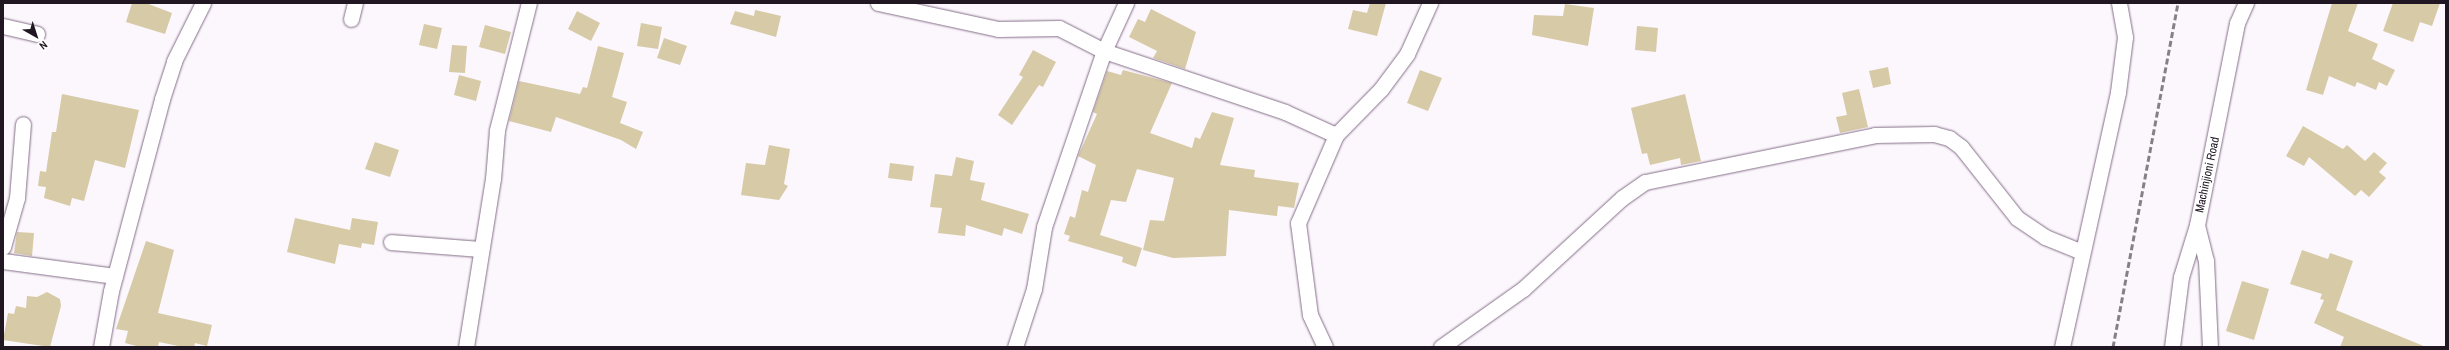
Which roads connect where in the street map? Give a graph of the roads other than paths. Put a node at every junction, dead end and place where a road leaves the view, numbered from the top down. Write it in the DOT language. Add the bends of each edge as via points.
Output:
graph roads {
  1 [pos="203,3"];
  2 [pos="355,3"];
  3 [pos="529,3"];
  4 [pos="878,3"];
  5 [pos="1126,3"];
  6 [pos="1430,3"];
  7 [pos="2119,3"];
  8 [pos="2246,3"];
  9 [pos="351,19"];
  10 [pos="3,26"];
  11 [pos="37,34"];
  12 [pos="1104,51"];
  13 [pos="23,124"];
  14 [pos="1336,135"];
  15 [pos="2198,225"];
  16 [pos="391,242"];
  17 [pos="3,245"];
  18 [pos="479,249"];
  19 [pos="2082,252"];
  20 [pos="3,261"];
  21 [pos="115,276"];
  22 [pos="101,347"];
  23 [pos="466,347"];
  24 [pos="1015,347"];
  25 [pos="1325,347"];
  26 [pos="1441,347"];
  27 [pos="2062,347"];
  28 [pos="2172,347"];
  29 [pos="2210,347"];
  1 -- 21 [label="street" via="169,73"];
  2 -- 9 [label="street"];
  3 -- 18 [label="street" via="504,92"];
  4 -- 12 [label="street" via="998,29 1059,28"];
  5 -- 12 [label="street"];
  6 -- 14 [label="street" via="1407,54 1380,89"];
  7 -- 19 [label="street" via="2125,37 2118,92"];
  8 -- 15 [label="street, Machinjioni Road" via="2237,23"];
  10 -- 11 [label="street"];
  12 -- 14 [label="street" via="1285,112"];
  12 -- 24 [label="street" via="1044,227 1034,289"];
  13 -- 17 [label="street" via="17,198"];
  14 -- 25 [label="street" via="1298,223 1310,315"];
  15 -- 28 [label="street, Machinjioni Road" via="2181,277"];
  15 -- 29 [label="street" via="2206,260"];
  16 -- 18 [label="street"];
  18 -- 23 [label="street"];
  19 -- 26 [label="street" via="2045,237 2017,218 1961,146 1949,138 1934,134 1875,135 1645,182 1622,198 1523,289"];
  19 -- 27 [label="street"];
  20 -- 21 [label="street"];
  21 -- 22 [label="street"];
}
